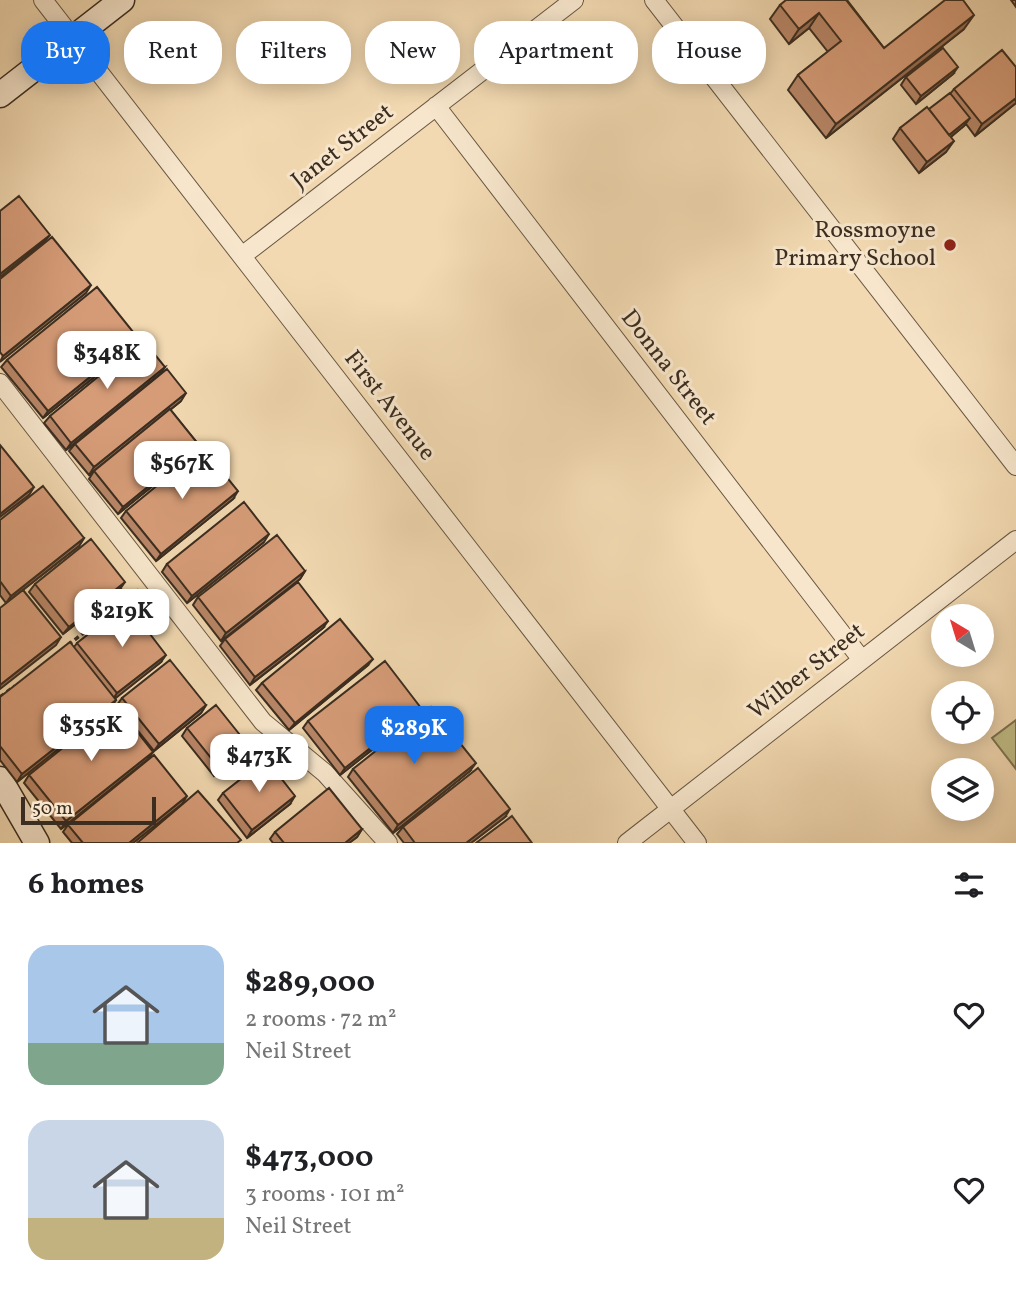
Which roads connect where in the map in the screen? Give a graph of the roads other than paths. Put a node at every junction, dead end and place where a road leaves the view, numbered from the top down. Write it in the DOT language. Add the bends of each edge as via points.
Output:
graph roads {
  1 [pos="43,0"];
  2 [pos="122,0"];
  3 [pos="574,0"];
  4 [pos="654,0"];
  5 [pos="59,21"];
  6 [pos="95,21"];
  7 [pos="21,79"];
  8 [pos="107,84"];
  9 [pos="0,95"];
  10 [pos="436,106"];
  11 [pos="242,256"];
  12 [pos="0,383"];
  13 [pos="1016,466"];
  14 [pos="1016,540"];
  15 [pos="862,660"];
  16 [pos="0,779"];
  17 [pos="670,809"];
  18 [pos="37,843"];
  19 [pos="388,843"];
  20 [pos="627,843"];
  21 [pos="697,843"];
  1 -- 5 [label="street, First Avenue"];
  2 -- 6 [label="street"];
  3 -- 10 [label="street, Janet Street"];
  4 -- 13 [label="street"];
  7 -- 9 [label="street"];
  8 -- 11 [label="street, First Avenue"];
  10 -- 11 [label="street, Janet Street"];
  10 -- 15 [label="street, Donna Street"];
  11 -- 17 [label="street, First Avenue"];
  12 -- 19 [label="street" via="263,722 325,773"];
  14 -- 15 [label="street, Wilber Street"];
  15 -- 17 [label="street, Wilber Street"];
  16 -- 18 [label="street"];
  17 -- 20 [label="street, Wilber Street"];
  17 -- 21 [label="street, First Avenue"];
}
